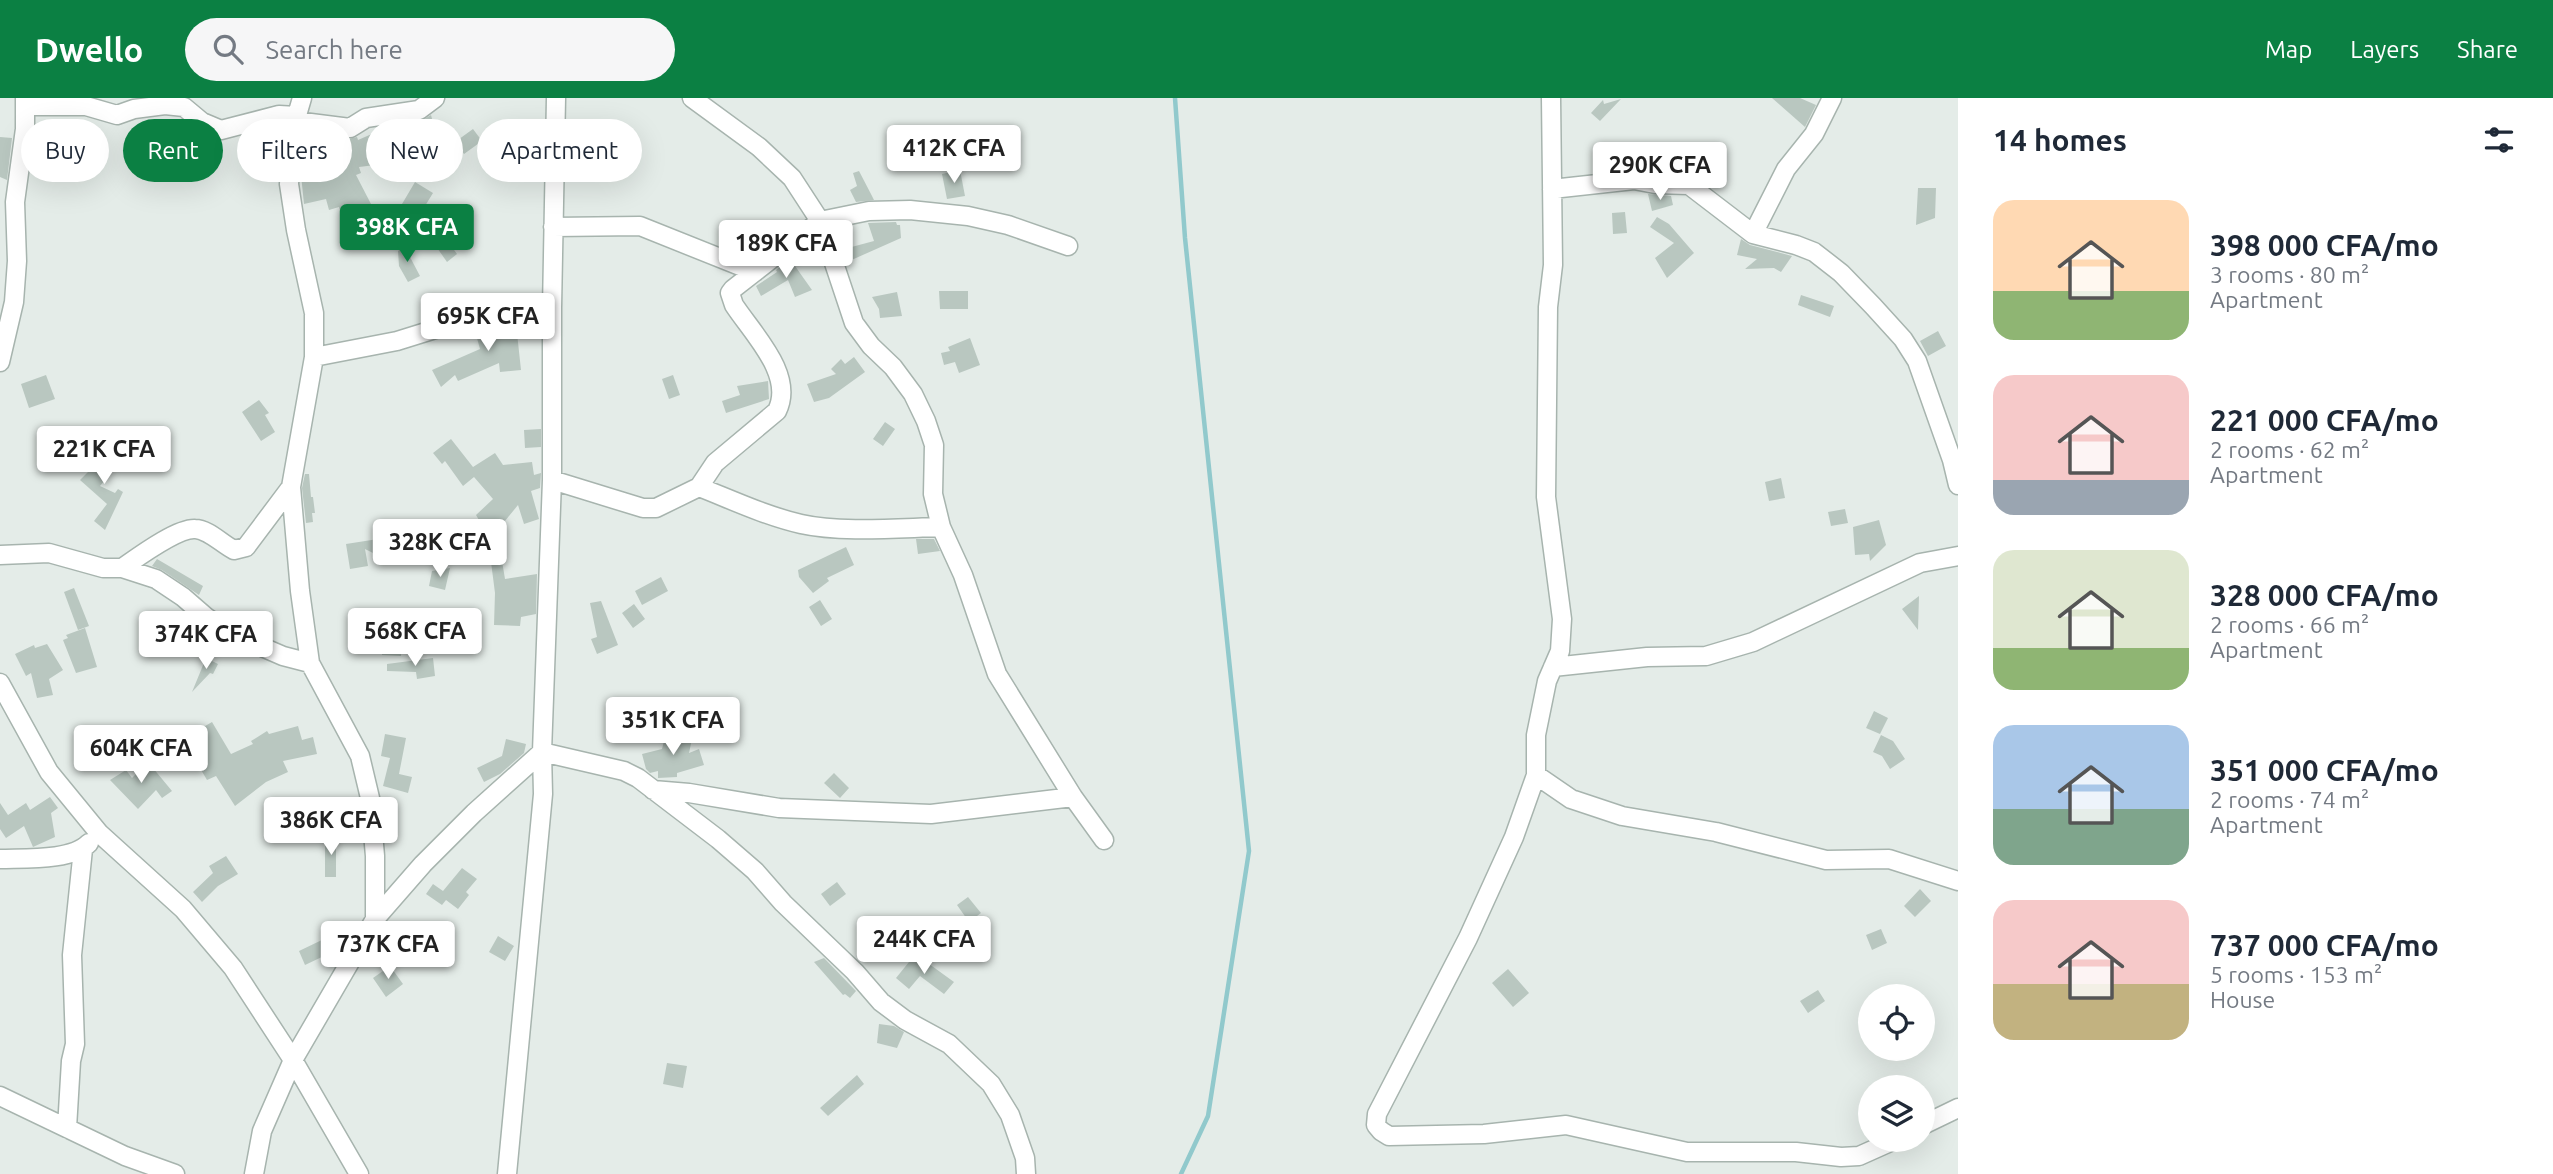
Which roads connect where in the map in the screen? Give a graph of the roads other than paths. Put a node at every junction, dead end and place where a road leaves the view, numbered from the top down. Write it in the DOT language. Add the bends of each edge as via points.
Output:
graph roads {
  1 [pos="302,98"];
  2 [pos="435,98"];
  3 [pos="556,98"];
  4 [pos="692,98"];
  5 [pos="1551,98"];
  6 [pos="1832,98"];
  7 [pos="25,102"];
  8 [pos="264,119"];
  9 [pos="296,119"];
  10 [pos="237,126"];
  11 [pos="352,126"];
  12 [pos="289,182"];
  13 [pos="1552,188"];
  14 [pos="820,220"];
  15 [pos="552,227"];
  16 [pos="1753,234"];
  17 [pos="1068,246"];
  18 [pos="755,272"];
  19 [pos="552,308"];
  20 [pos="314,357"];
  21 [pos="0,362"];
  22 [pos="1955,459"];
  23 [pos="552,480"];
  24 [pos="1958,485"];
  25 [pos="292,487"];
  26 [pos="699,487"];
  27 [pos="941,527"];
  28 [pos="0,555"];
  29 [pos="1958,556"];
  30 [pos="122,568"];
  31 [pos="310,663"];
  32 [pos="1553,667"];
  33 [pos="0,684"];
  34 [pos="542,752"];
  35 [pos="1536,775"];
  36 [pos="653,790"];
  37 [pos="1073,797"];
  38 [pos="99,833"];
  39 [pos="1104,840"];
  40 [pos="83,849"];
  41 [pos="0,859"];
  42 [pos="1958,881"];
  43 [pos="375,919"];
  44 [pos="293,1059"];
  45 [pos="0,1096"];
  46 [pos="1958,1108"];
  47 [pos="1935,1119"];
  48 [pos="68,1128"];
  49 [pos="1868,1152"];
  50 [pos="175,1174"];
  51 [pos="254,1174"];
  52 [pos="359,1174"];
  53 [pos="507,1174"];
  54 [pos="1026,1174"];
  1 -- 9 [label="street"];
  2 -- 11 [label="street" via="419,110 366,118"];
  3 -- 15 [label="street"];
  4 -- 14 [label="street" via="759,146 792,178"];
  5 -- 13 [label="street"];
  6 -- 16 [label="street" via="1814,134 1786,169"];
  7 -- 10 [label="street" via="86,106 117,115 165,105 184,107 221,130"];
  7 -- 21 [label="street" via="15,202 14,302"];
  8 -- 9 [label="street" via="279,115"];
  12 -- 20 [label="street" via="314,313"];
  13 -- 16 [label="street" via="1634,180 1689,185"];
  13 -- 32 [label="street" via="1546,497 1562,619 1560,651"];
  14 -- 17 [label="street" via="910,210 968,216"];
  14 -- 18 [label="street"];
  14 -- 27 [label="street" via="854,323 913,394 926,421 934,445 933,494"];
  15 -- 18 [label="street" via="640,226"];
  15 -- 19 [label="street"];
  16 -- 22 [label="street" via="1814,252 1841,273 1903,339 1917,361"];
  18 -- 26 [label="street" via="730,293 778,369 781,403 715,463"];
  19 -- 20 [label="street" via="458,323 397,341"];
  19 -- 23 [label="street"];
  20 -- 25 [label="street"];
  22 -- 24 [label="street"];
  23 -- 26 [label="street" via="643,508 656,508"];
  23 -- 34 [label="street"];
  25 -- 30 [label="street" via="246,547 234,550 195,529 156,545"];
  25 -- 31 [label="street"];
  26 -- 27 [label="street" via="804,525"];
  27 -- 37 [label="street" via="997,674"];
  28 -- 30 [label="street" via="49,554 103,568"];
  29 -- 32 [label="street" via="1920,564 1753,642 1706,656"];
  30 -- 31 [label="street" via="156,579 232,634"];
  31 -- 43 [label="street" via="360,756 368,787"];
  32 -- 35 [label="street" via="1536,735"];
  33 -- 38 [label="street" via="49,772"];
  34 -- 36 [label="street" via="624,771"];
  34 -- 43 [label="street" via="423,864"];
  34 -- 53 [label="street" via="539,846"];
  35 -- 42 [label="street" via="1571,799 1622,816 1716,832 1826,860 1889,859"];
  35 -- 49 [label="street" via="1514,837 1468,938 1377,1114 1381,1131 1396,1136 1484,1134 1566,1125 1687,1152 1796,1152 1842,1157"];
  36 -- 37 [label="street" via="779,808 931,814"];
  36 -- 54 [label="street" via="755,872 881,1002 949,1044 991,1084 1010,1115"];
  37 -- 39 [label="street"];
  38 -- 40 [label="street"];
  38 -- 44 [label="street" via="184,909 233,968"];
  40 -- 41 [label="street" via="44,858"];
  40 -- 48 [label="street" via="72,955 75,1044"];
  43 -- 44 [label="street"];
  44 -- 51 [label="street" via="262,1131"];
  44 -- 52 [label="street"];
  45 -- 48 [label="street"];
  46 -- 47 [label="street"];
  48 -- 50 [label="street"];
}
